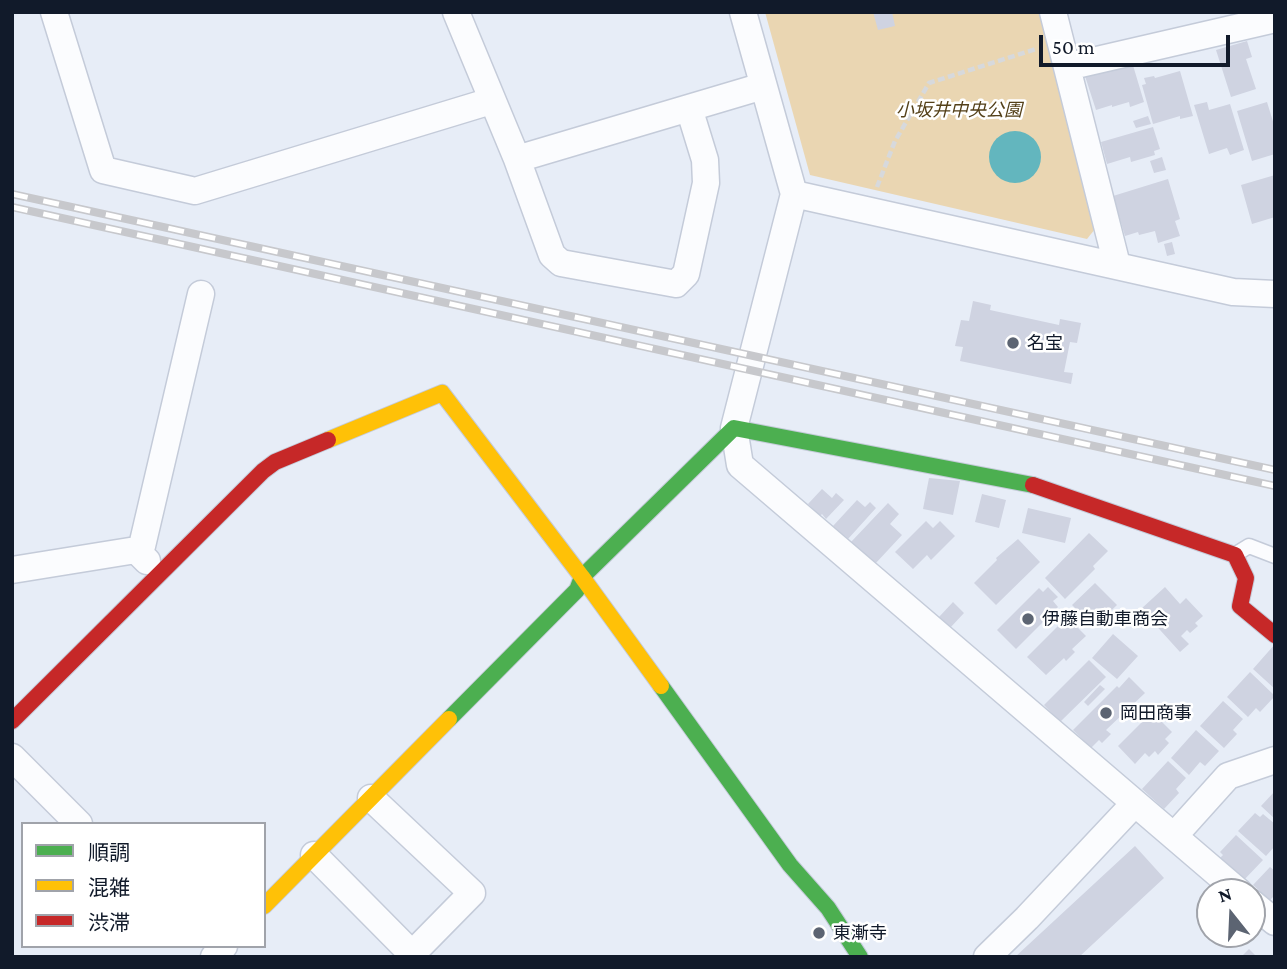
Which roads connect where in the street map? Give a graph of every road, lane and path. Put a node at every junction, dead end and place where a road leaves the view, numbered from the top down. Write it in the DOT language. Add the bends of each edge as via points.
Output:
graph roads {
  1 [pos="54,12"];
  2 [pos="743,12"];
  3 [pos="1053,12"];
  4 [pos="462,14"];
  5 [pos="1275,19"];
  6 [pos="1060,41"];
  7 [pos="1067,67"];
  8 [pos="763,86"];
  9 [pos="492,101"];
  10 [pos="689,108"];
  11 [pos="517,159"];
  12 [pos="794,194"];
  13 [pos="873,211"];
  14 [pos="1117,265"];
  15 [pos="201,294"];
  16 [pos="1275,294"];
  17 [pos="734,428"];
  18 [pos="135,550"];
  19 [pos="1235,555"];
  20 [pos="1275,556"];
  21 [pos="12,570"];
  22 [pos="161,574"];
  23 [pos="582,577"];
  24 [pos="1275,635"];
  25 [pos="12,721"];
  26 [pos="12,757"];
  27 [pos="1275,760"];
  28 [pos="371,798"];
  29 [pos="1135,803"];
  30 [pos="77,822"];
  31 [pos="1174,836"];
  32 [pos="314,855"];
  33 [pos="1223,878"];
  34 [pos="266,904"];
  35 [pos="860,957"];
  36 [pos="987,957"];
  1 -- 9 [label="street" via="103,170 195,191"];
  2 -- 8 [label="street"];
  3 -- 6 [label="street"];
  4 -- 9 [label="street"];
  5 -- 7 [label="street"];
  6 -- 7 [label="street"];
  6 -- 13 [label="path" via="929,83 895,141 876,188"];
  7 -- 14 [label="street"];
  8 -- 10 [label="street"];
  8 -- 12 [label="street"];
  9 -- 11 [label="street"];
  10 -- 11 [label="street"];
  10 -- 11 [label="street" via="705,160 706,183 686,274 676,284 561,263 552,256"];
  12 -- 13 [label="street"];
  12 -- 17 [label="street"];
  13 -- 14 [label="street"];
  14 -- 16 [label="street" via="1233,292"];
  15 -- 18 [label="street" via="142,546"];
  17 -- 19 [label="street" via="1036,486"];
  17 -- 23 [label="street"];
  17 -- 29 [label="street" via="740,465"];
  18 -- 21 [label="street"];
  18 -- 22 [label="street"];
  19 -- 20 [label="lane" via="1249,546"];
  19 -- 24 [label="street" via="1247,578 1240,606"];
  22 -- 23 [label="street" via="275,462 442,393"];
  22 -- 25 [label="street"];
  23 -- 28 [label="street" via="577,590"];
  23 -- 35 [label="street"];
  26 -- 30 [label="street"];
  27 -- 31 [label="street" via="1228,776"];
  28 -- 32 [label="street"];
  28 -- 32 [label="street" via="472,893 412,954"];
  29 -- 31 [label="street"];
  29 -- 36 [label="street"];
  31 -- 33 [label="street"];
  32 -- 34 [label="street"];
}
